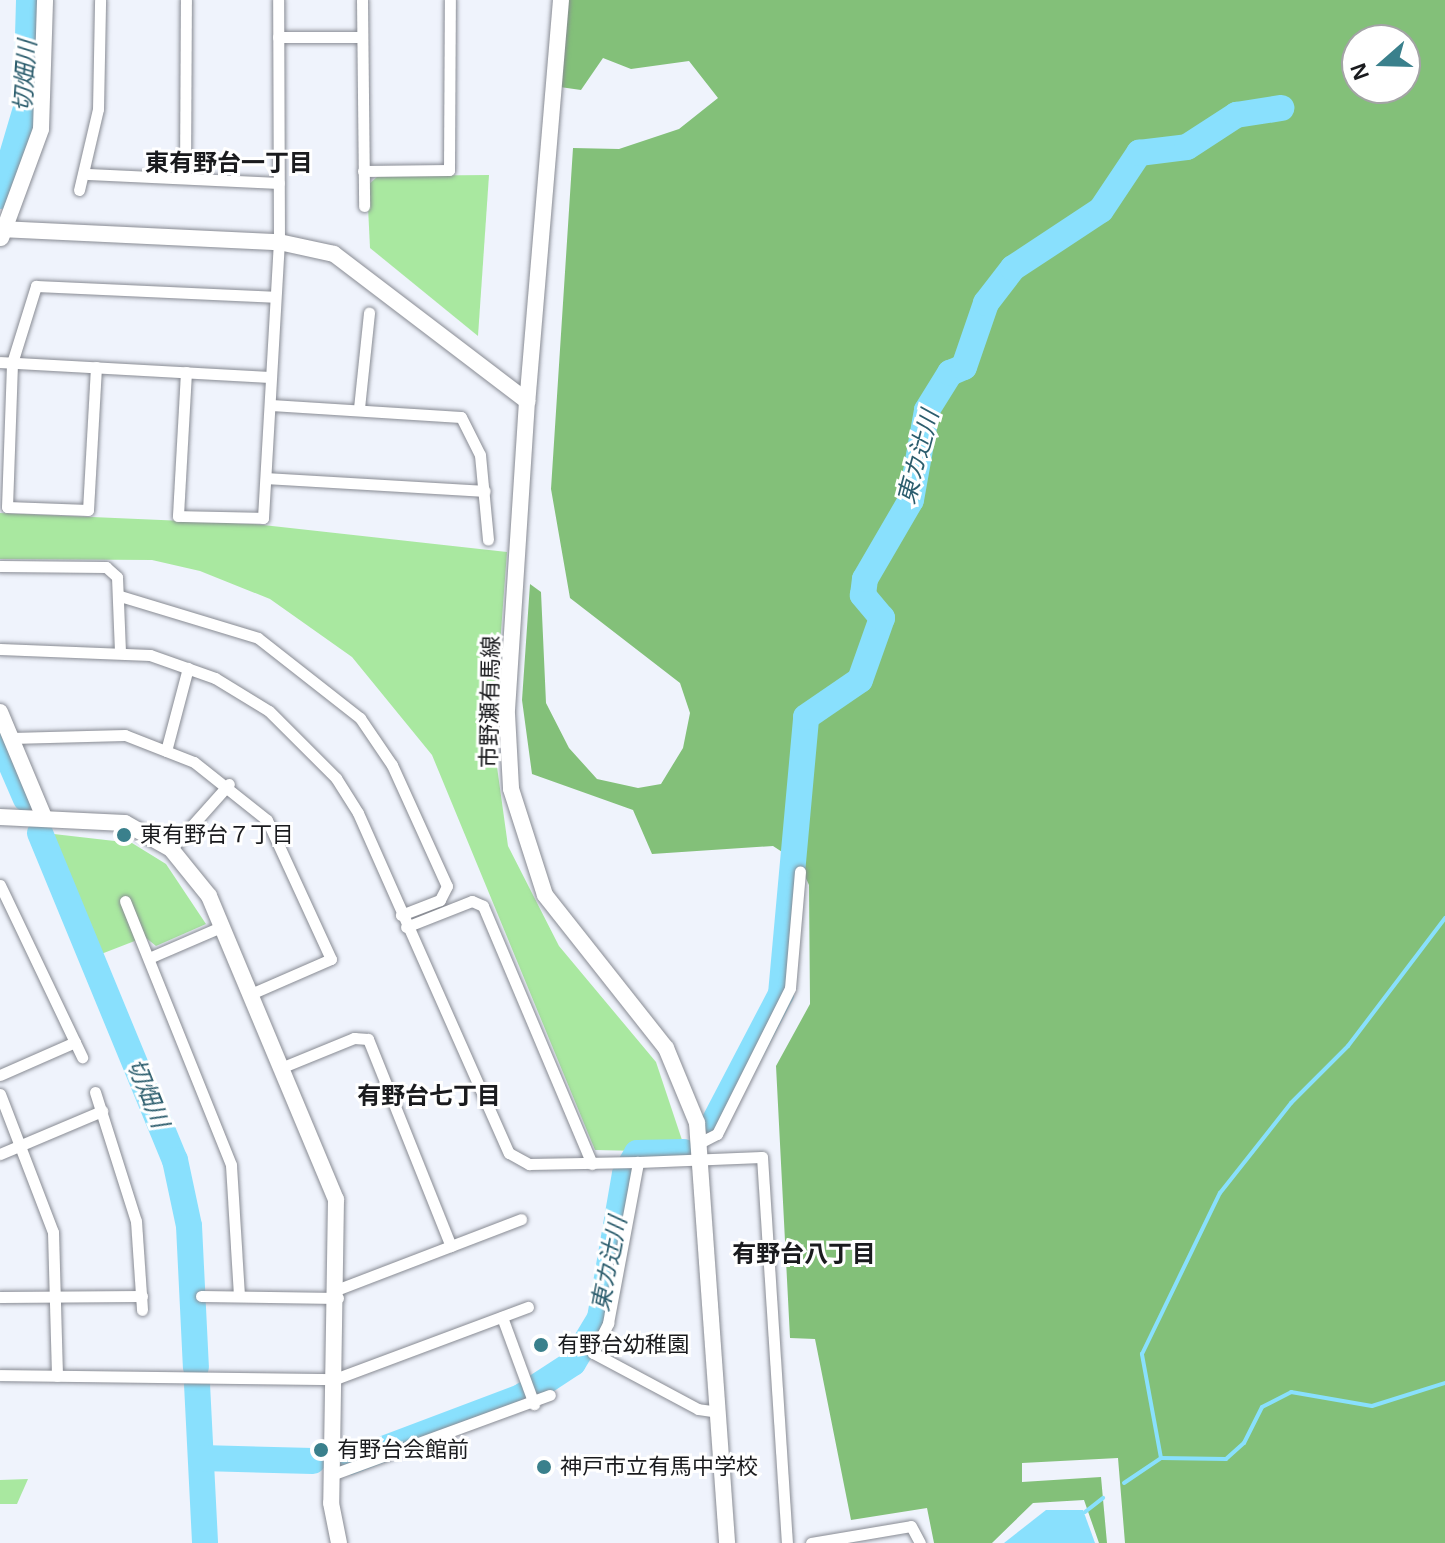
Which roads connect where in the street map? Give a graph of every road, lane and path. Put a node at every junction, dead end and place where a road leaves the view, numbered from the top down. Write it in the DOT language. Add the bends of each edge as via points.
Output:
graph roads {
  1 [pos="45,0"];
  2 [pos="100,0"];
  3 [pos="186,0"];
  4 [pos="278,0"];
  5 [pos="362,0"];
  6 [pos="450,0"];
  7 [pos="561,0"];
  8 [pos="278,37"];
  9 [pos="362,37"];
  10 [pos="363,171"];
  11 [pos="88,174"];
  12 [pos="185,178"];
  13 [pos="279,183"];
  14 [pos="79,190"];
  15 [pos="364,206"];
  16 [pos="1,233"];
  17 [pos="279,242"];
  18 [pos="274,297"];
  19 [pos="369,313"];
  20 [pos="6,363"];
  21 [pos="96,367"];
  22 [pos="186,372"];
  23 [pos="269,377"];
  24 [pos="527,401"];
  25 [pos="271,405"];
  26 [pos="359,408"];
  27 [pos="266,478"];
  28 [pos="485,491"];
  29 [pos="488,540"];
  30 [pos="0,566"];
  31 [pos="120,596"];
  32 [pos="0,649"];
  33 [pos="120,653"];
  34 [pos="188,668"];
  35 [pos="0,712"];
  36 [pos="11,738"];
  37 [pos="166,751"];
  38 [pos="229,784"];
  39 [pos="0,817"];
  40 [pos="44,817"];
  41 [pos="171,849"];
  42 [pos="800,871"];
  43 [pos="0,885"];
  44 [pos="125,901"];
  45 [pos="401,915"];
  46 [pos="223,926"];
  47 [pos="406,927"];
  48 [pos="149,958"];
  49 [pos="251,994"];
  50 [pos="75,1042"];
  51 [pos="82,1057"];
  52 [pos="283,1067"];
  53 [pos="0,1075"];
  54 [pos="95,1092"];
  55 [pos="0,1094"];
  56 [pos="102,1111"];
  57 [pos="701,1142"];
  58 [pos="22,1145"];
  59 [pos="0,1154"];
  60 [pos="704,1160"];
  61 [pos="638,1162"];
  62 [pos="592,1164"];
  63 [pos="521,1219"];
  64 [pos="451,1246"];
  65 [pos="339,1294"];
  66 [pos="142,1296"];
  67 [pos="201,1296"];
  68 [pos="239,1296"];
  69 [pos="0,1297"];
  70 [pos="56,1297"];
  71 [pos="528,1307"];
  72 [pos="142,1310"];
  73 [pos="502,1317"];
  74 [pos="0,1375"];
  75 [pos="57,1376"];
  76 [pos="335,1379"];
  77 [pos="550,1395"];
  78 [pos="534,1404"];
  79 [pos="719,1412"];
  80 [pos="331,1475"];
  81 [pos="846,1541"];
  82 [pos="339,1543"];
  83 [pos="727,1543"];
  84 [pos="787,1543"];
  85 [pos="811,1543"];
  86 [pos="920,1543"];
  1 -- 16 [label="street" via="41,129"];
  2 -- 11 [label="street"];
  3 -- 12 [label="street"];
  4 -- 8 [label="street"];
  5 -- 9 [label="street"];
  6 -- 10 [label="street" via="449,170"];
  7 -- 24 [label="street, 市野瀬有馬線"];
  8 -- 9 [label="street"];
  8 -- 13 [label="street"];
  9 -- 10 [label="street"];
  10 -- 15 [label="street"];
  11 -- 12 [label="street"];
  11 -- 14 [label="street"];
  12 -- 13 [label="street"];
  13 -- 17 [label="street"];
  16 -- 17 [label="street"];
  17 -- 18 [label="street"];
  17 -- 24 [label="street" via="334,254 370,275"];
  18 -- 20 [label="street" via="36,286"];
  18 -- 23 [label="street"];
  19 -- 26 [label="street"];
  20 -- 21 [label="street"];
  20 -- 21 [label="street" via="7,507 88,510"];
  21 -- 22 [label="street"];
  22 -- 23 [label="street"];
  22 -- 27 [label="street" via="178,516 263,518"];
  23 -- 25 [label="street"];
  24 -- 57 [label="street, 市野瀬有馬線" via="507,714 511,789 545,895 666,1048"];
  25 -- 26 [label="street"];
  25 -- 27 [label="street"];
  26 -- 28 [label="street" via="461,417 480,455"];
  27 -- 28 [label="street"];
  28 -- 29 [label="street"];
  30 -- 31 [label="street" via="106,567 117,577"];
  31 -- 33 [label="street"];
  31 -- 45 [label="street" via="258,638 360,718 392,765 447,886 440,900"];
  32 -- 33 [label="street"];
  33 -- 34 [label="street"];
  34 -- 37 [label="street"];
  34 -- 45 [label="street" via="269,711 336,778"];
  35 -- 36 [label="street"];
  36 -- 37 [label="street" via="125,735"];
  36 -- 40 [label="street"];
  37 -- 38 [label="street"];
  38 -- 41 [label="street"];
  38 -- 49 [label="street" via="267,820 290,859 331,959"];
  39 -- 40 [label="street"];
  40 -- 41 [label="street" via="107,818"];
  41 -- 46 [label="street" via="198,878"];
  42 -- 57 [label="street" via="790,988 717,1134"];
  43 -- 50 [label="street"];
  44 -- 48 [label="street"];
  45 -- 47 [label="street"];
  46 -- 48 [label="street"];
  46 -- 49 [label="street"];
  47 -- 62 [label="street" via="509,1153 529,1164"];
  47 -- 62 [label="street" via="472,901 483,906"];
  48 -- 68 [label="street" via="231,1165"];
  49 -- 52 [label="street"];
  50 -- 51 [label="street"];
  50 -- 53 [label="street"];
  52 -- 64 [label="street" via="368,1039"];
  52 -- 65 [label="street" via="336,1199"];
  54 -- 56 [label="street"];
  55 -- 58 [label="street"];
  56 -- 58 [label="street"];
  56 -- 66 [label="street" via="136,1221"];
  57 -- 60 [label="street, 市野瀬有馬線"];
  58 -- 59 [label="street"];
  58 -- 70 [label="street" via="47,1204"];
  60 -- 61 [label="street"];
  60 -- 79 [label="street, 市野瀬有馬線"];
  60 -- 84 [label="street" via="762,1157"];
  61 -- 62 [label="street"];
  61 -- 79 [label="street" via="608,1323 593,1353 698,1409"];
  63 -- 64 [label="street"];
  64 -- 65 [label="street"];
  65 -- 68 [label="street"];
  65 -- 76 [label="street"];
  66 -- 70 [label="street"];
  66 -- 72 [label="street"];
  67 -- 68 [label="street"];
  69 -- 70 [label="street"];
  70 -- 75 [label="street"];
  71 -- 73 [label="street"];
  73 -- 76 [label="street"];
  73 -- 78 [label="street"];
  74 -- 75 [label="street"];
  75 -- 76 [label="street"];
  76 -- 80 [label="street"];
  77 -- 78 [label="street"];
  78 -- 80 [label="street"];
  79 -- 83 [label="street, 市野瀬有馬線"];
  80 -- 82 [label="street"];
  81 -- 85 [label="street"];
  81 -- 86 [label="street" via="911,1526"];
}
